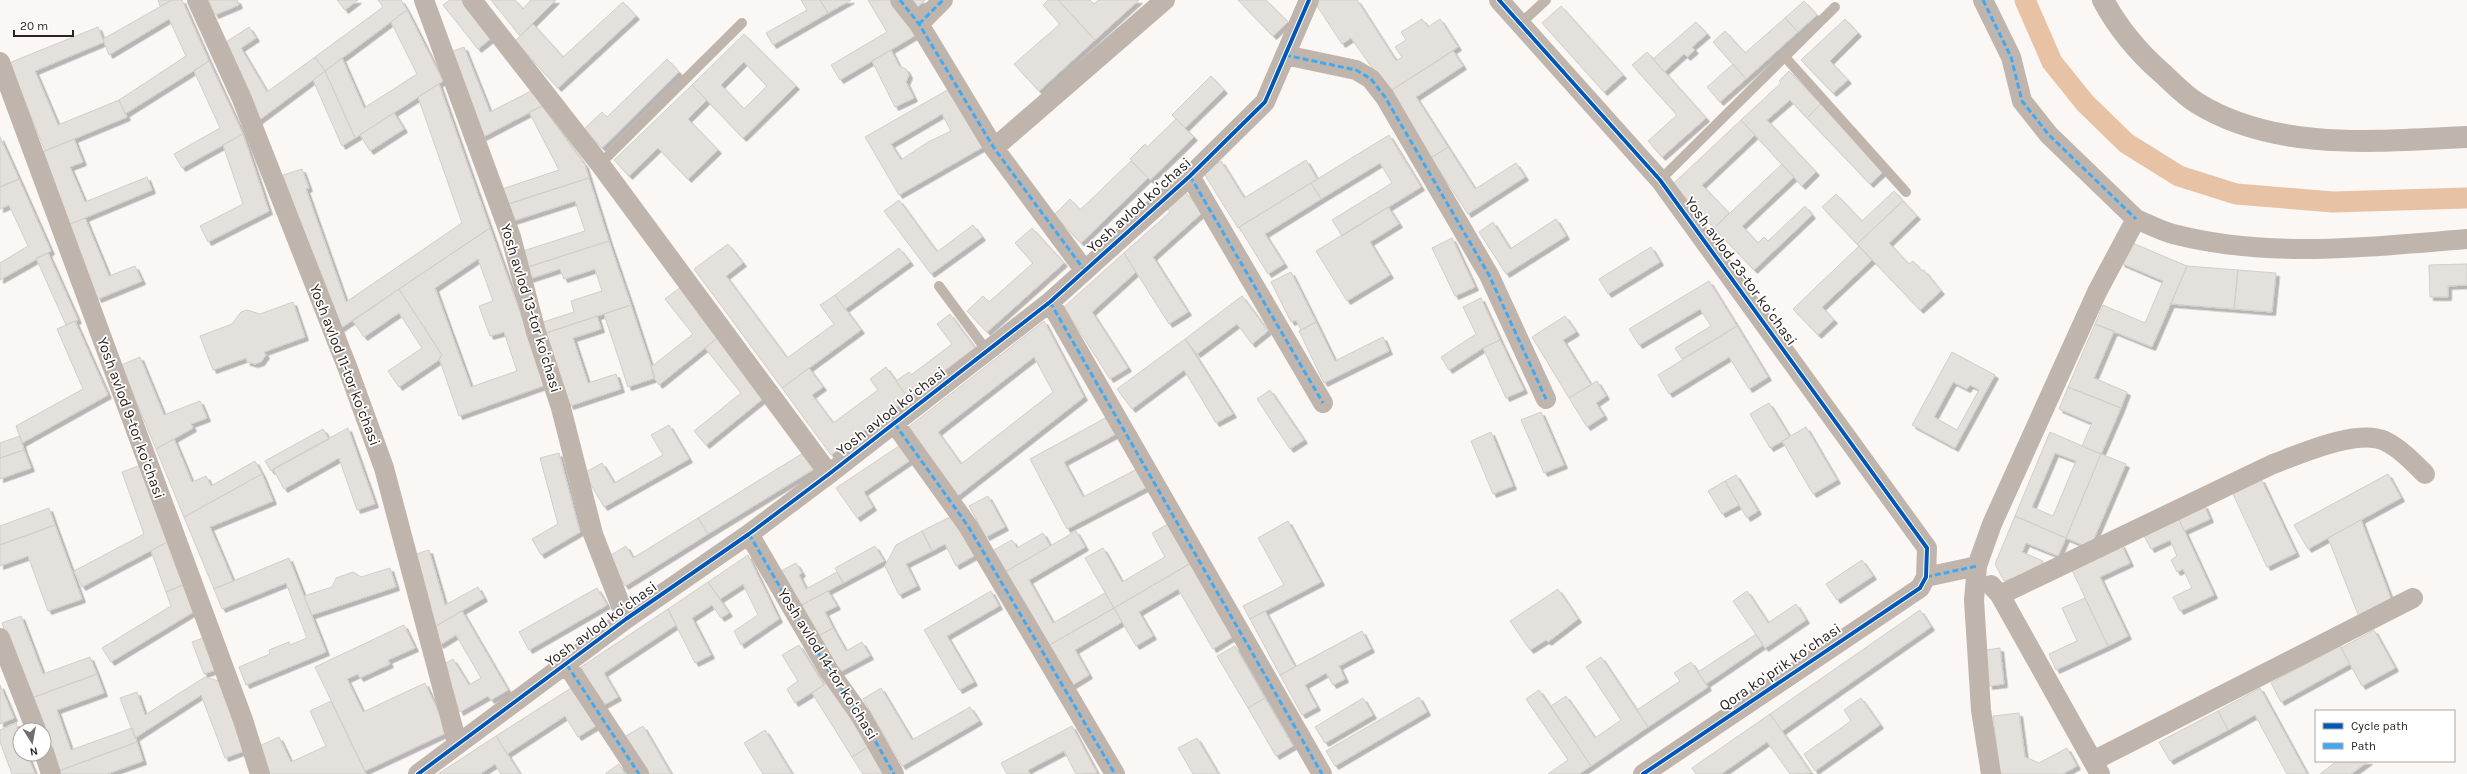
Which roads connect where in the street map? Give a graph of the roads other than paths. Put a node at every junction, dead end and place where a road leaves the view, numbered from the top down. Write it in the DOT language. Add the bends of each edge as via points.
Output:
graph roads {
  1 [pos="196,0"];
  2 [pos="424,0"];
  3 [pos="472,0"];
  4 [pos="900,0"];
  5 [pos="944,0"];
  6 [pos="1165,0"];
  7 [pos="1309,0"];
  8 [pos="1499,0"];
  9 [pos="1546,0"];
  10 [pos="1983,0"];
  11 [pos="2103,0"];
  12 [pos="1835,7"];
  13 [pos="742,23"];
  14 [pos="1521,23"];
  15 [pos="919,24"];
  16 [pos="1285,56"];
  17 [pos="1785,57"];
  18 [pos="0,62"];
  19 [pos="2467,137"];
  20 [pos="994,148"];
  21 [pos="600,164"];
  22 [pos="1190,176"];
  23 [pos="1660,180"];
  24 [pos="1906,192"];
  25 [pos="2136,219"];
  26 [pos="2467,238"];
  27 [pos="1085,271"];
  28 [pos="939,286"];
  29 [pos="1050,302"];
  30 [pos="987,351"];
  31 [pos="1546,399"];
  32 [pos="1323,403"];
  33 [pos="895,424"];
  34 [pos="829,474"];
  35 [pos="2425,474"];
  36 [pos="749,534"];
  37 [pos="1972,569"];
  38 [pos="1932,575"];
  39 [pos="2000,595"];
  40 [pos="2413,598"];
  41 [pos="626,619"];
  42 [pos="0,638"];
  43 [pos="567,665"];
  44 [pos="33,722"];
  45 [pos="457,743"];
  46 [pos="48,762"];
  47 [pos="2096,768"];
  48 [pos="52,774"];
  49 [pos="260,774"];
  50 [pos="418,774"];
  51 [pos="639,774"];
  52 [pos="894,774"];
  53 [pos="1115,774"];
  54 [pos="1322,774"];
  55 [pos="1643,774"];
  56 [pos="1991,774"];
  1 -- 45 [label="street, Yosh avlod 11-tor koʻchasi" via="245,106 384,468"];
  2 -- 41 [label="street, Yosh avlod 13-tor koʻchasi" via="511,237 536,332 561,408 593,534"];
  3 -- 21 [label="street"];
  4 -- 15 [label="street"];
  5 -- 15 [label="street"];
  6 -- 20 [label="street"];
  7 -- 16 [label="street, Yosh avlod koʻchasi"];
  8 -- 14 [label="street, Yosh avlod 23-tor koʻchasi"];
  9 -- 14 [label="lane"];
  10 -- 25 [label="street" via="2011,57 2022,101 2049,135"];
  11 -- 19 [label="street" via="2131,42 2152,65 2197,103 2231,118 2264,130 2364,141"];
  12 -- 17 [label="lane"];
  13 -- 21 [label="lane"];
  14 -- 23 [label="street, Yosh avlod 23-tor koʻchasi"];
  15 -- 20 [label="street"];
  16 -- 22 [label="street, Yosh avlod koʻchasi" via="1265,102"];
  16 -- 31 [label="street" via="1356,70 1371,79 1385,97 1489,275"];
  17 -- 23 [label="lane"];
  17 -- 24 [label="lane"];
  18 -- 49 [label="street, Yosh avlod 9-tor koʻchasi" via="243,720"];
  20 -- 27 [label="street"];
  21 -- 34 [label="street"];
  22 -- 27 [label="street, Yosh avlod koʻchasi"];
  22 -- 32 [label="street"];
  23 -- 38 [label="street, Yosh avlod 23-tor koʻchasi" via="1927,548"];
  25 -- 26 [label="street" via="2172,234 2195,239 2226,245 2277,249 2357,248"];
  25 -- 37 [label="street" via="2097,292"];
  27 -- 29 [label="street, Yosh avlod koʻchasi"];
  28 -- 30 [label="lane"];
  29 -- 30 [label="street, Yosh avlod koʻchasi"];
  29 -- 54 [label="street"];
  30 -- 33 [label="street, Yosh avlod koʻchasi"];
  33 -- 34 [label="street, Yosh avlod koʻchasi"];
  33 -- 53 [label="street" via="968,526"];
  34 -- 36 [label="street, Yosh avlod koʻchasi"];
  35 -- 39 [label="street" via="2399,450 2383,440 2366,438 2307,451 2273,464"];
  36 -- 41 [label="street, Yosh avlod koʻchasi"];
  36 -- 52 [label="street, Yosh avlod 14-tor koʻchasi" via="829,671 861,716"];
  37 -- 38 [label="street"];
  37 -- 39 [label="street"];
  37 -- 56 [label="street" via="1981,710"];
  38 -- 55 [label="street, Qora koʻprik koʻchasi" via="1920,588"];
  39 -- 47 [label="street"];
  40 -- 47 [label="street"];
  41 -- 43 [label="street, Yosh avlod koʻchasi"];
  42 -- 44 [label="street"];
  43 -- 45 [label="street, Yosh avlod koʻchasi"];
  43 -- 51 [label="street"];
  45 -- 50 [label="street, Yosh avlod koʻchasi"];
  46 -- 48 [label="street"];
}
